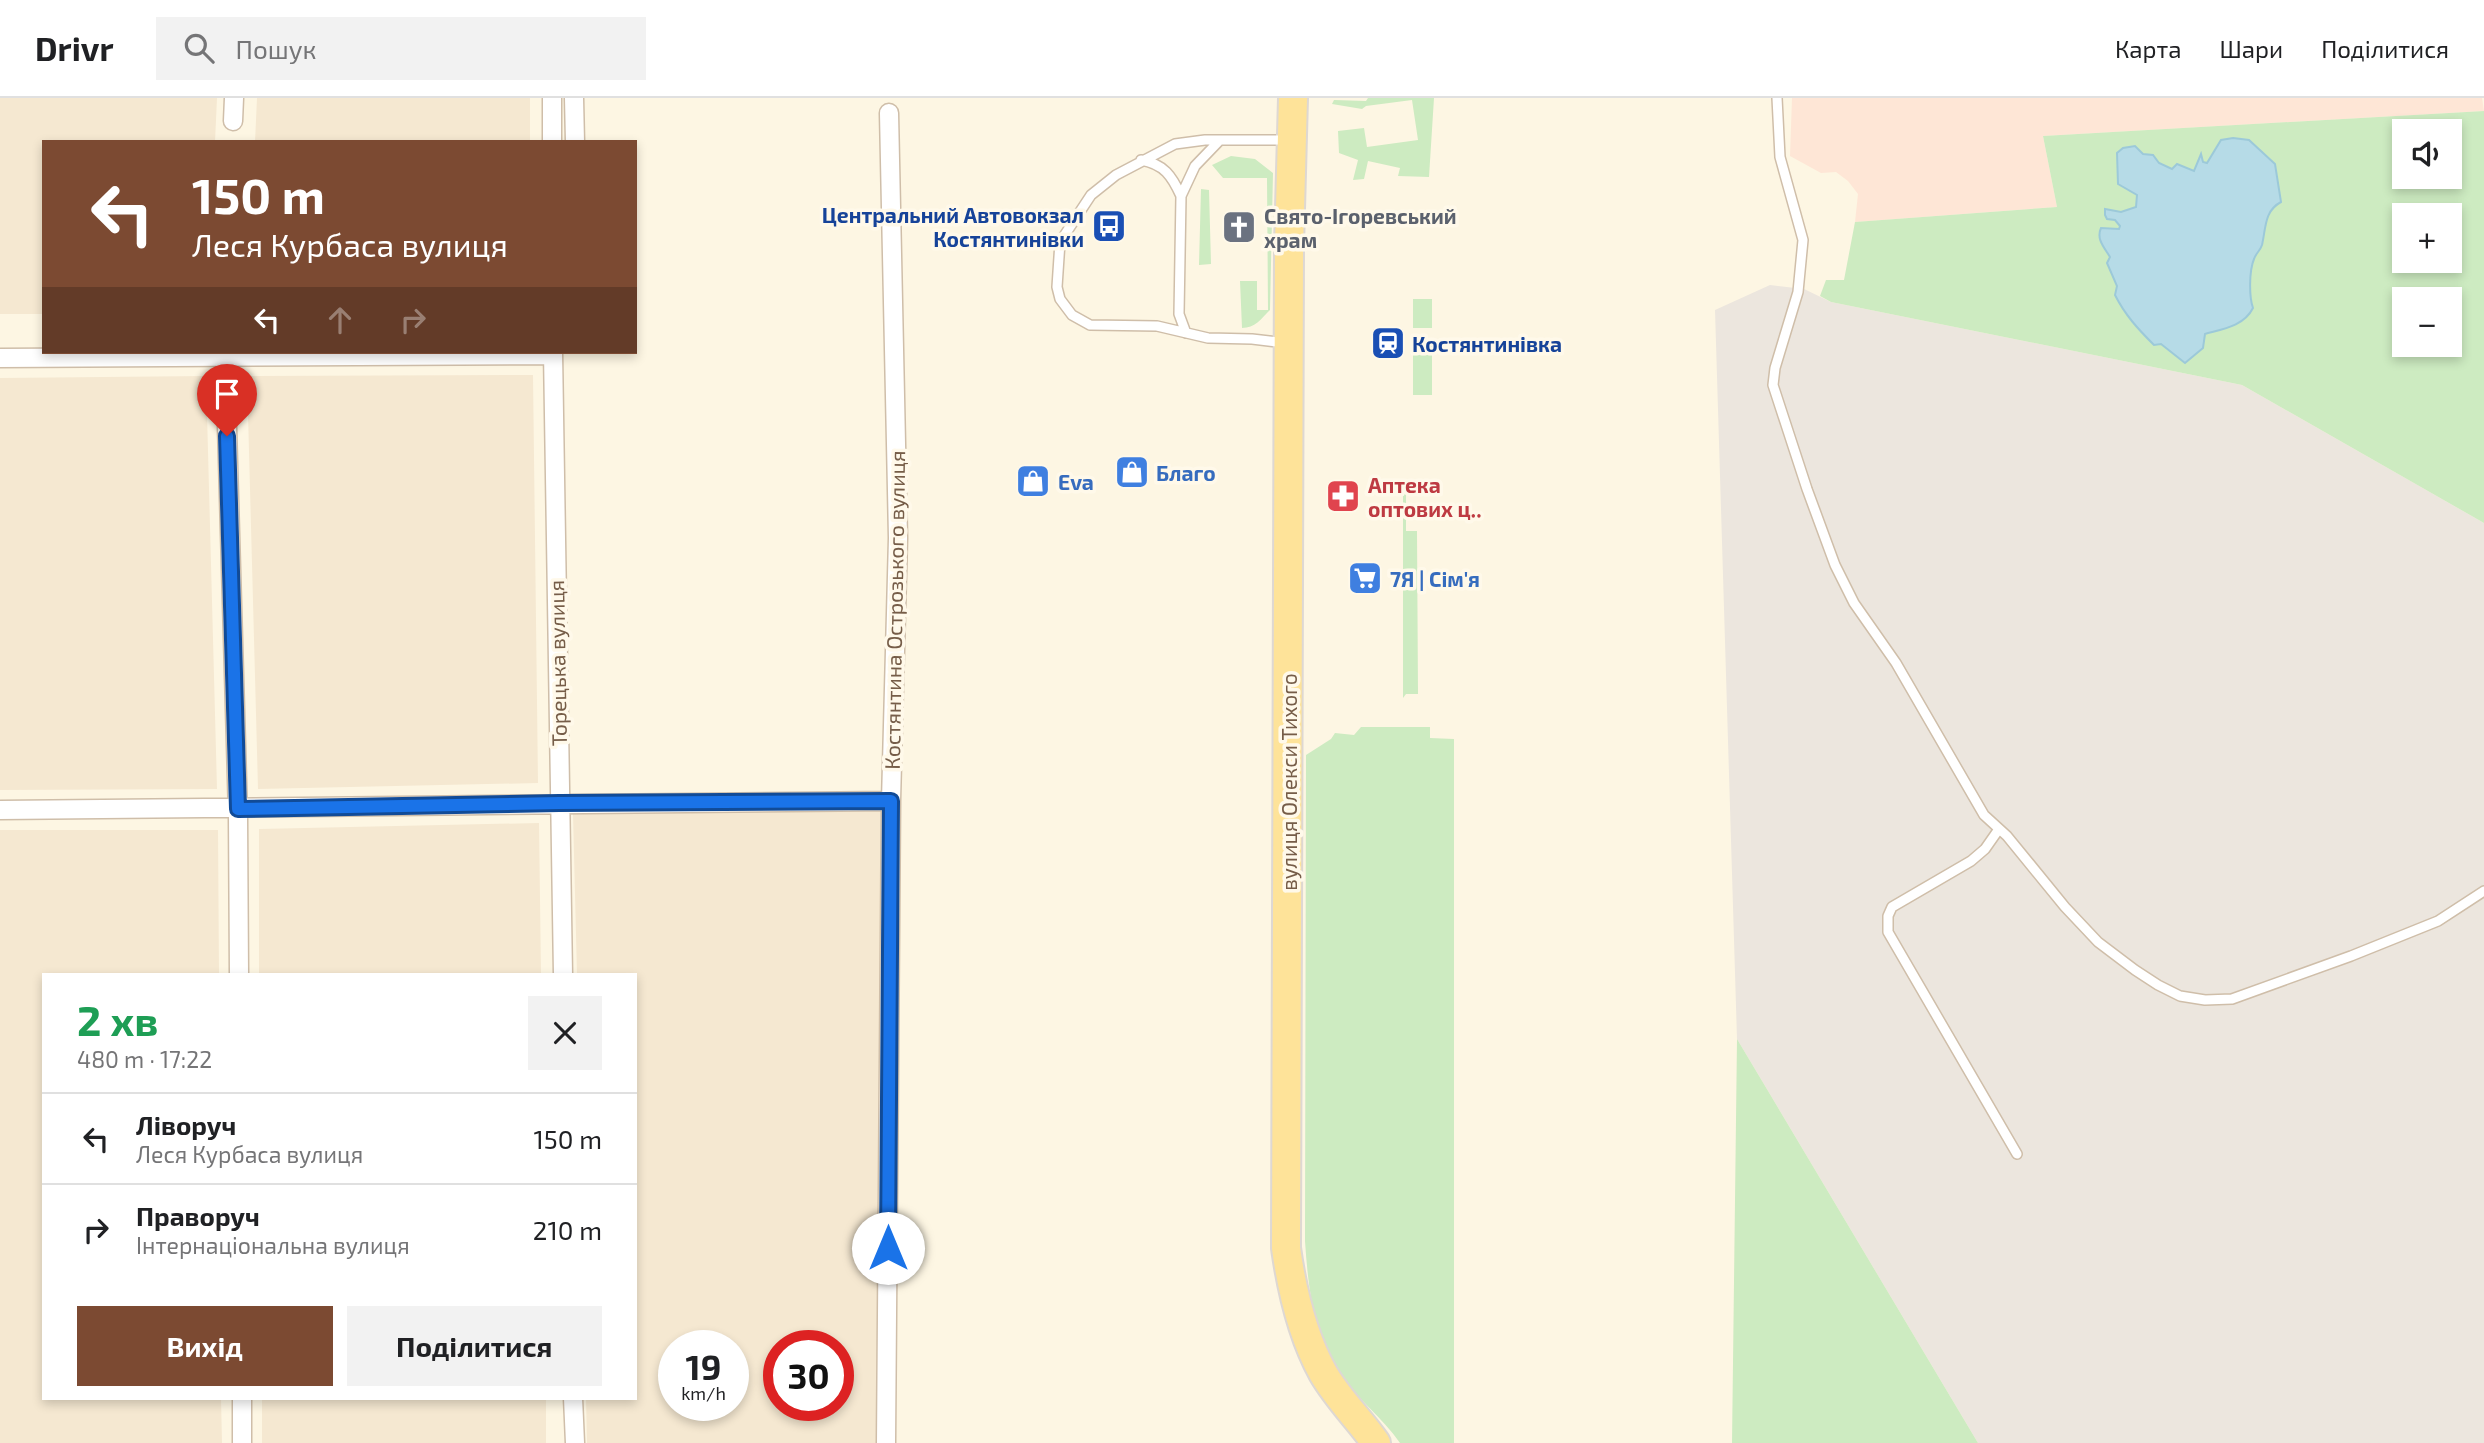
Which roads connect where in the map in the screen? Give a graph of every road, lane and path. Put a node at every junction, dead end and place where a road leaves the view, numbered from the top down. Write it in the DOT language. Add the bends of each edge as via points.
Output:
graph roads {
  1 [pos="234,98"];
  2 [pos="552,98"];
  3 [pos="574,98"];
  4 [pos="1293,98"];
  5 [pos="1777,98"];
  6 [pos="889,113"];
  7 [pos="233,121"];
  8 [pos="552,140"];
  9 [pos="575,140"];
  10 [pos="1221,140"];
  11 [pos="1292,140"];
  12 [pos="1141,160"];
  13 [pos="1181,196"];
  14 [pos="1186,333"];
  15 [pos="1289,343"];
  16 [pos="444,354"];
  17 [pos="553,354"];
  18 [pos="225,356"];
  19 [pos="0,358"];
  20 [pos="891,801"];
  21 [pos="559,803"];
  22 [pos="238,809"];
  23 [pos="0,810"];
  24 [pos="1999,829"];
  25 [pos="2484,891"];
  26 [pos="239,973"];
  27 [pos="563,973"];
  28 [pos="2017,1154"];
  29 [pos="242,1400"];
  30 [pos="573,1400"];
  31 [pos="242,1443"];
  32 [pos="575,1443"];
  33 [pos="886,1443"];
  34 [pos="1376,1443"];
  1 -- 7 [label="street"];
  2 -- 8 [label="street"];
  3 -- 9 [label="street"];
  4 -- 11 [label="main road, вулиця Олекси Тихого"];
  5 -- 24 [label="lane" via="1780,157 1803,240 1798,292 1773,385 1807,489 1854,603 1896,663 1984,815"];
  6 -- 20 [label="street, Костянтина Острозького вулиця" via="898,538"];
  10 -- 11 [label="lane"];
  10 -- 12 [label="lane" via="1175,144"];
  10 -- 13 [label="lane" via="1195,166"];
  11 -- 15 [label="main road, вулиця Олекси Тихого"];
  12 -- 13 [label="lane" via="1156,163 1172,176"];
  12 -- 14 [label="lane" via="1091,195 1073,219 1060,242 1056,287 1072,315 1090,325 1157,326"];
  13 -- 14 [label="lane" via="1179,314"];
  14 -- 15 [label="lane"];
  15 -- 34 [label="main road, вулиця Олекси Тихого" via="1286,1248 1299,1314 1324,1374"];
  16 -- 18 [label="street"];
  17 -- 21 [label="street, Торецька вулиця"];
  18 -- 19 [label="street"];
  18 -- 22 [label="street"];
  20 -- 21 [label="street"];
  20 -- 33 [label="street, Костянтина Острозького вулиця"];
  21 -- 22 [label="street"];
  21 -- 27 [label="street, Торецька вулиця"];
  22 -- 23 [label="street"];
  22 -- 26 [label="street"];
  24 -- 25 [label="lane" via="2098,942 2158,985 2180,996 2205,1000 2232,999 2389,942 2438,921"];
  24 -- 28 [label="lane" via="1970,861 1892,907 1888,932"];
  29 -- 31 [label="street"];
  30 -- 32 [label="street"];
}
